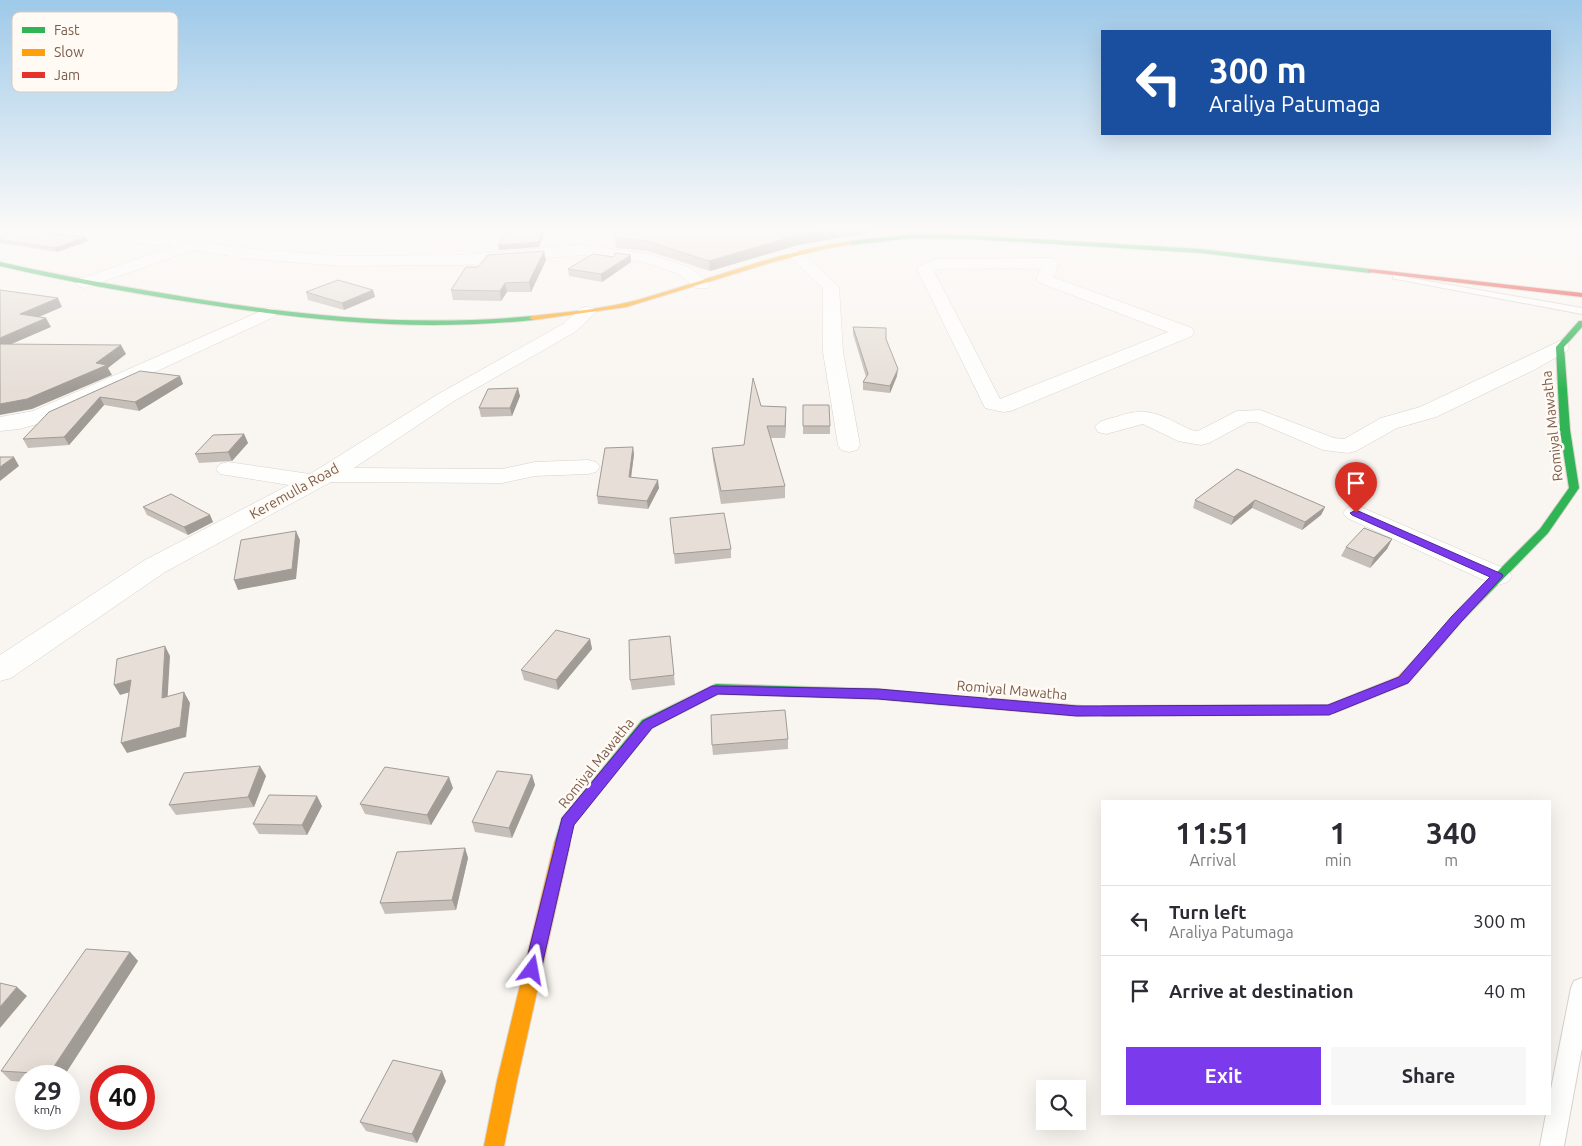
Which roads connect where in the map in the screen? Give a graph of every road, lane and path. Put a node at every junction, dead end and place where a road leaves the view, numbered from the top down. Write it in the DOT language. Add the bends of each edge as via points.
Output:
graph roads {
  1 [pos="707,282"];
  2 [pos="826,282"];
  3 [pos="932,282"];
  4 [pos="1053,282"];
  5 [pos="1422,282"];
  6 [pos="1476,282"];
  7 [pos="85,283"];
  8 [pos="702,284"];
  9 [pos="1582,295"];
  10 [pos="1582,311"];
  11 [pos="588,312"];
  12 [pos="268,313"];
  13 [pos="1582,322"];
  14 [pos="1560,348"];
  15 [pos="0,424"];
  16 [pos="1106,427"];
  17 [pos="848,445"];
  18 [pos="588,467"];
  19 [pos="228,469"];
  20 [pos="320,478"];
  21 [pos="1356,513"];
  22 [pos="1498,576"];
  23 [pos="0,670"];
  24 [pos="1582,988"];
  25 [pos="494,1146"];
  26 [pos="1552,1146"];
  1 -- 8 [label="main road"];
  2 -- 17 [label="street" via="831,287 833,352"];
  3 -- 4 [label="street" via="992,404 1004,406 1185,332"];
  5 -- 10 [label="lane"];
  6 -- 9 [label="main road"];
  7 -- 12 [label="main road"];
  8 -- 11 [label="main road"];
  11 -- 12 [label="main road" via="510,321 410,325"];
  11 -- 20 [label="street, Keremulla Road" via="569,328 447,397"];
  12 -- 15 [label="street" via="41,416"];
  13 -- 14 [label="main road"];
  14 -- 16 [label="street" via="1428,412 1389,423 1348,446 1309,437 1260,416 1245,416 1200,438 1186,436 1146,417"];
  14 -- 22 [label="main road, Romiyal Mawatha" via="1565,430 1574,488 1544,531"];
  18 -- 20 [label="street" via="535,469 502,476"];
  19 -- 20 [label="street"];
  20 -- 23 [label="street, Keremulla Road" via="155,566"];
  21 -- 22 [label="street"];
  22 -- 25 [label="main road, Romiyal Mawatha" via="1403,680 1329,710 1077,711 878,694 716,689 647,724 567,822"];
  24 -- 26 [label="lane"];
}
